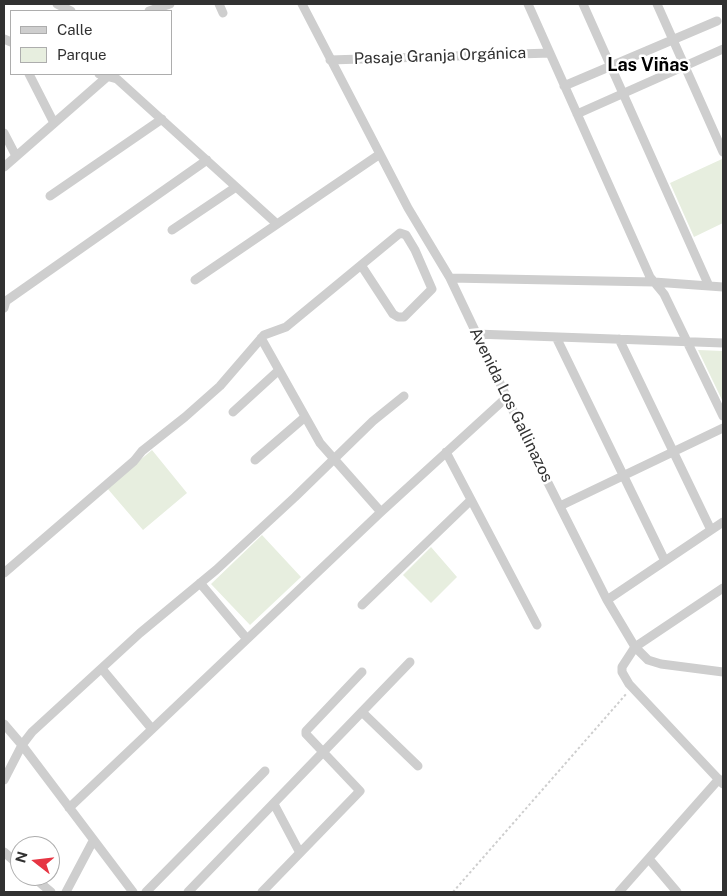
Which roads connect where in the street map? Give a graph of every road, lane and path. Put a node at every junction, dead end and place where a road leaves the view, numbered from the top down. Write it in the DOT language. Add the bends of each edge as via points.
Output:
graph roads {
  1 [pos="57,4"];
  2 [pos="170,4"];
  3 [pos="219,4"];
  4 [pos="302,4"];
  5 [pos="528,4"];
  6 [pos="583,4"];
  7 [pos="658,4"];
  8 [pos="69,10"];
  9 [pos="152,10"];
  10 [pos="223,14"];
  11 [pos="718,21"];
  12 [pos="673,40"];
  13 [pos="723,49"];
  14 [pos="550,53"];
  15 [pos="330,60"];
  16 [pos="611,66"];
  17 [pos="685,66"];
  18 [pos="30,75"];
  19 [pos="104,75"];
  20 [pos="108,76"];
  21 [pos="564,86"];
  22 [pos="623,94"];
  23 [pos="577,114"];
  24 [pos="162,120"];
  25 [pos="54,123"];
  26 [pos="4,133"];
  27 [pos="723,152"];
  28 [pos="380,154"];
  29 [pos="16,156"];
  30 [pos="207,160"];
  31 [pos="4,167"];
  32 [pos="236,186"];
  33 [pos="50,196"];
  34 [pos="277,224"];
  35 [pos="172,230"];
  36 [pos="362,265"];
  37 [pos="450,278"];
  38 [pos="195,280"];
  39 [pos="654,282"];
  40 [pos="709,286"];
  41 [pos="723,287"];
  42 [pos="4,308"];
  43 [pos="476,334"];
  44 [pos="556,337"];
  45 [pos="261,338"];
  46 [pos="619,339"];
  47 [pos="688,342"];
  48 [pos="723,343"];
  49 [pos="278,370"];
  50 [pos="404,396"];
  51 [pos="505,398"];
  52 [pos="232,412"];
  53 [pos="723,416"];
  54 [pos="305,417"];
  55 [pos="723,428"];
  56 [pos="446,452"];
  57 [pos="674,452"];
  58 [pos="255,460"];
  59 [pos="333,460"];
  60 [pos="624,476"];
  61 [pos="471,500"];
  62 [pos="560,506"];
  63 [pos="381,512"];
  64 [pos="723,522"];
  65 [pos="711,530"];
  66 [pos="665,561"];
  67 [pos="4,573"];
  68 [pos="200,583"];
  69 [pos="723,588"];
  70 [pos="607,600"];
  71 [pos="362,605"];
  72 [pos="537,625"];
  73 [pos="247,639"];
  74 [pos="634,647"];
  75 [pos="410,662"];
  76 [pos="102,669"];
  77 [pos="362,672"];
  78 [pos="723,672"];
  79 [pos="632,687"];
  80 [pos="362,712"];
  81 [pos="4,724"];
  82 [pos="152,729"];
  83 [pos="22,745"];
  84 [pos="323,753"];
  85 [pos="418,766"];
  86 [pos="265,771"];
  87 [pos="4,780"];
  88 [pos="721,782"];
  89 [pos="274,804"];
  90 [pos="69,808"];
  91 [pos="93,841"];
  92 [pos="300,853"];
  93 [pos="649,859"];
  94 [pos="66,892"];
  95 [pos="133,892"];
  96 [pos="146,892"];
  97 [pos="188,892"];
  98 [pos="262,892"];
  99 [pos="453,892"];
  100 [pos="619,892"];
  101 [pos="676,892"];
  1 -- 8 [label="street"];
  2 -- 9 [label="street"];
  3 -- 10 [label="street"];
  4 -- 15 [label="street, Avenida Los Gallinazos"];
  5 -- 14 [label="street"];
  6 -- 16 [label="street"];
  7 -- 12 [label="street"];
  11 -- 12 [label="street"];
  12 -- 16 [label="street"];
  12 -- 17 [label="street"];
  13 -- 17 [label="street"];
  14 -- 15 [label="street, Pasaje Granja Orgánica"];
  14 -- 21 [label="street"];
  15 -- 28 [label="street, Avenida Los Gallinazos"];
  16 -- 21 [label="street"];
  16 -- 22 [label="street"];
  17 -- 22 [label="street"];
  17 -- 27 [label="street"];
  18 -- 25 [label="street"];
  19 -- 20 [label="street"];
  20 -- 24 [label="street" via="117,79"];
  20 -- 25 [label="street"];
  21 -- 23 [label="street"];
  22 -- 23 [label="street"];
  22 -- 40 [label="street"];
  23 -- 39 [label="street"];
  24 -- 30 [label="street"];
  24 -- 33 [label="street"];
  25 -- 29 [label="street"];
  26 -- 29 [label="street"];
  28 -- 34 [label="street"];
  28 -- 37 [label="street, Avenida Los Gallinazos"];
  29 -- 31 [label="street"];
  30 -- 32 [label="street"];
  30 -- 42 [label="street" via="6,300"];
  32 -- 34 [label="street"];
  32 -- 35 [label="street"];
  34 -- 38 [label="street"];
  36 -- 36 [label="street" via="398,317 404,317 432,289 415,250 403,233"];
  36 -- 45 [label="street" via="286,327"];
  37 -- 39 [label="street"];
  37 -- 43 [label="street, Avenida Los Gallinazos"];
  39 -- 40 [label="street"];
  39 -- 47 [label="street" via="664,294"];
  40 -- 41 [label="street"];
  43 -- 44 [label="street"];
  43 -- 51 [label="street, Avenida Los Gallinazos"];
  44 -- 46 [label="street"];
  44 -- 60 [label="street"];
  45 -- 49 [label="street"];
  45 -- 67 [label="street" via="185,418 142,451"];
  46 -- 47 [label="street"];
  46 -- 57 [label="street"];
  47 -- 48 [label="street"];
  47 -- 53 [label="street"];
  49 -- 52 [label="street"];
  49 -- 54 [label="street"];
  50 -- 59 [label="street"];
  51 -- 56 [label="street"];
  51 -- 62 [label="street, Avenida Los Gallinazos"];
  54 -- 58 [label="street"];
  54 -- 59 [label="street"];
  55 -- 57 [label="street"];
  56 -- 61 [label="street"];
  56 -- 63 [label="street"];
  57 -- 60 [label="street"];
  57 -- 65 [label="street"];
  59 -- 63 [label="street"];
  59 -- 68 [label="street"];
  60 -- 62 [label="street"];
  60 -- 66 [label="street"];
  61 -- 71 [label="street"];
  61 -- 72 [label="street"];
  62 -- 70 [label="street, Avenida Los Gallinazos"];
  63 -- 73 [label="street"];
  64 -- 65 [label="street"];
  65 -- 66 [label="street"];
  66 -- 70 [label="street"];
  68 -- 73 [label="street"];
  68 -- 76 [label="street"];
  69 -- 74 [label="street"];
  70 -- 74 [label="street, Avenida Los Gallinazos"];
  73 -- 82 [label="street"];
  74 -- 78 [label="street" via="648,660 661,664"];
  74 -- 79 [label="street" via="622,666 622,672"];
  75 -- 80 [label="street"];
  76 -- 82 [label="street"];
  76 -- 83 [label="street" via="32,732"];
  77 -- 84 [label="street" via="306,731"];
  79 -- 88 [label="street"];
  79 -- 99 [label="path"];
  80 -- 84 [label="street"];
  80 -- 85 [label="street"];
  81 -- 83 [label="street"];
  82 -- 90 [label="street"];
  83 -- 87 [label="street"];
  83 -- 90 [label="street"];
  84 -- 89 [label="street"];
  84 -- 92 [label="street" via="360,791"];
  86 -- 96 [label="street"];
  88 -- 93 [label="street"];
  89 -- 92 [label="street"];
  89 -- 97 [label="street"];
  90 -- 91 [label="street"];
  91 -- 94 [label="street"];
  91 -- 95 [label="street"];
  92 -- 98 [label="street"];
  93 -- 100 [label="street"];
  93 -- 101 [label="street"];
}
